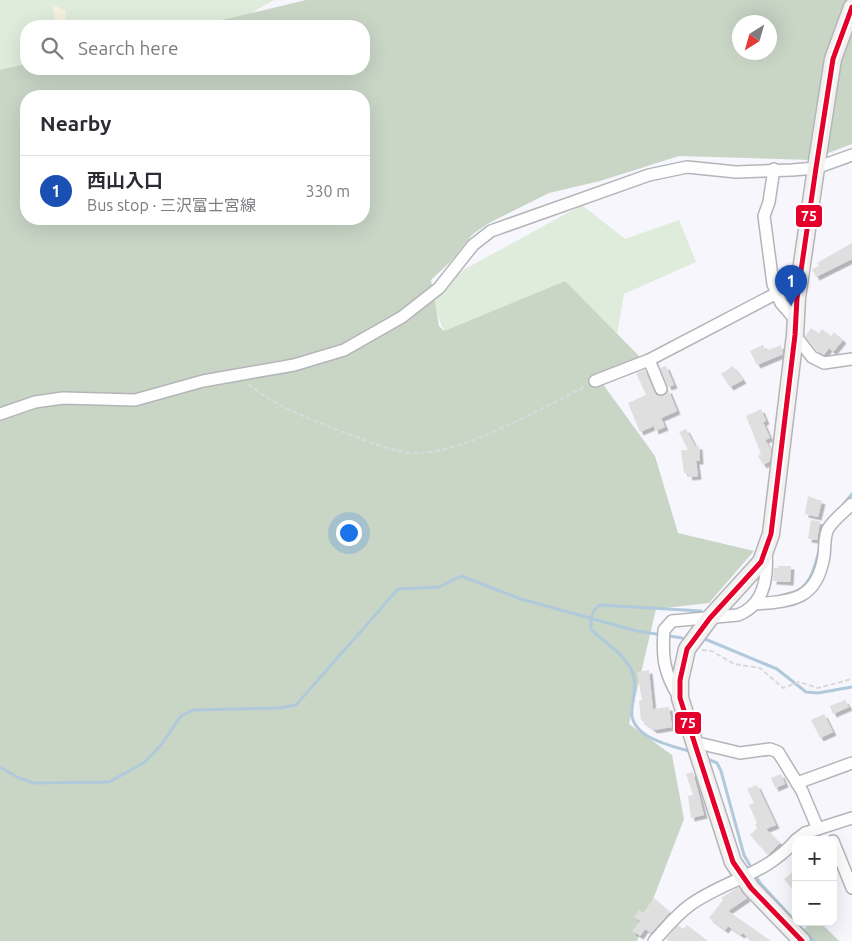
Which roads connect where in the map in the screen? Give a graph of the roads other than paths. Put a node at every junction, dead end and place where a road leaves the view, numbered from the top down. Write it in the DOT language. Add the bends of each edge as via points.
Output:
graph roads {
  1 [pos="852,7"];
  2 [pos="852,155"];
  3 [pos="816,168"];
  4 [pos="774,169"];
  5 [pos="777,293"];
  6 [pos="796,327"];
  7 [pos="852,359"];
  8 [pos="649,360"];
  9 [pos="595,381"];
  10 [pos="661,389"];
  11 [pos="0,414"];
  12 [pos="852,504"];
  13 [pos="766,551"];
  14 [pos="756,604"];
  15 [pos="710,618"];
  16 [pos="680,698"];
  17 [pos="696,750"];
  18 [pos="852,763"];
  19 [pos="797,783"];
  20 [pos="852,818"];
  21 [pos="823,828"];
  22 [pos="801,836"];
  23 [pos="830,836"];
  24 [pos="792,844"];
  25 [pos="837,850"];
  26 [pos="749,875"];
  27 [pos="852,888"];
  28 [pos="654,941"];
  29 [pos="802,941"];
  1 -- 3 [label="main road" via="833,59"];
  2 -- 3 [label="street"];
  3 -- 4 [label="street"];
  3 -- 6 [label="main road" via="797,298"];
  4 -- 5 [label="street" via="764,216"];
  4 -- 11 [label="street" via="736,172 687,167 649,175 491,232 473,245 438,288 402,317 344,350 294,365 203,381 135,400 63,398 35,402"];
  5 -- 6 [label="street"];
  5 -- 8 [label="street"];
  6 -- 7 [label="street" via="812,358 824,363"];
  6 -- 13 [label="main road" via="771,534"];
  8 -- 9 [label="street"];
  8 -- 10 [label="street"];
  12 -- 14 [label="street" via="828,530 820,576 814,585 800,596 782,602"];
  13 -- 14 [label="street" via="766,575"];
  13 -- 15 [label="main road" via="761,562"];
  14 -- 15 [label="street" via="738,615"];
  15 -- 16 [label="main road" via="687,649 680,680"];
  15 -- 16 [label="street" via="672,621 664,630 664,665"];
  16 -- 17 [label="main road"];
  17 -- 19 [label="street" via="740,752 770,748 778,752"];
  17 -- 26 [label="main road" via="733,862"];
  18 -- 19 [label="street"];
  19 -- 21 [label="street"];
  20 -- 21 [label="street"];
  21 -- 22 [label="street"];
  21 -- 23 [label="street"];
  24 -- 26 [label="street" via="776,860"];
  25 -- 27 [label="street"];
  26 -- 28 [label="street" via="692,904 676,916"];
  26 -- 29 [label="main road"];
}
